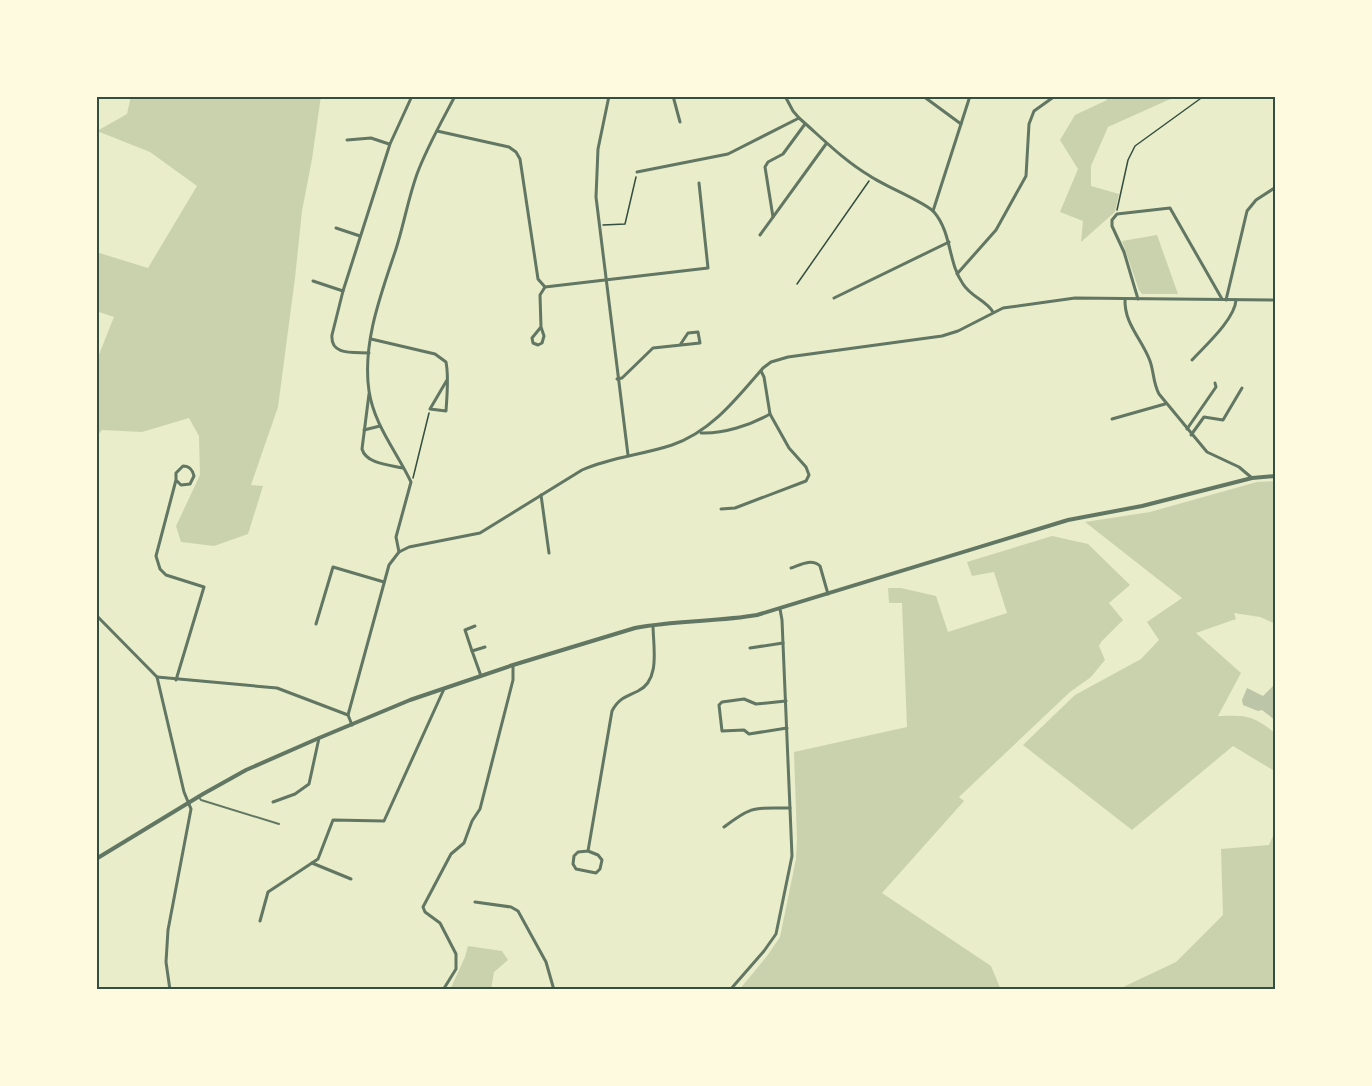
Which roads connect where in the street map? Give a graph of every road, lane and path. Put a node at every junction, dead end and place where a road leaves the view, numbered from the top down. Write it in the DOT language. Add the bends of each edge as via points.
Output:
graph roads {
  1 [pos="412,96"];
  2 [pos="455,96"];
  3 [pos="608,96"];
  4 [pos="673,96"];
  5 [pos="785,96"];
  6 [pos="923,96"];
  7 [pos="970,96"];
  8 [pos="1055,96"];
  9 [pos="1204,96"];
  10 [pos="799,118"];
  11 [pos="680,122"];
  12 [pos="805,124"];
  13 [pos="962,124"];
  14 [pos="437,131"];
  15 [pos="347,140"];
  16 [pos="390,144"];
  17 [pos="826,144"];
  18 [pos="637,172"];
  19 [pos="871,177"];
  20 [pos="699,183"];
  21 [pos="1276,188"];
  22 [pos="933,211"];
  23 [pos="1117,214"];
  24 [pos="773,217"];
  25 [pos="599,225"];
  26 [pos="336,228"];
  27 [pos="760,235"];
  28 [pos="361,236"];
  29 [pos="949,241"];
  30 [pos="957,274"];
  31 [pos="606,280"];
  32 [pos="313,281"];
  33 [pos="797,284"];
  34 [pos="545,287"];
  35 [pos="343,291"];
  36 [pos="834,298"];
  37 [pos="1125,299"];
  38 [pos="1138,299"];
  39 [pos="1225,300"];
  40 [pos="1236,300"];
  41 [pos="1276,300"];
  42 [pos="993,312"];
  43 [pos="541,327"];
  44 [pos="371,339"];
  45 [pos="680,345"];
  46 [pos="369,353"];
  47 [pos="1192,360"];
  48 [pos="761,371"];
  49 [pos="617,379"];
  50 [pos="447,381"];
  51 [pos="1215,383"];
  52 [pos="1242,388"];
  53 [pos="369,392"];
  54 [pos="1166,404"];
  55 [pos="430,409"];
  56 [pos="770,414"];
  57 [pos="1112,419"];
  58 [pos="380,426"];
  59 [pos="1187,429"];
  60 [pos="364,430"];
  61 [pos="699,433"];
  62 [pos="1191,435"];
  63 [pos="628,455"];
  64 [pos="404,468"];
  65 [pos="1276,476"];
  66 [pos="1252,478"];
  67 [pos="176,480"];
  68 [pos="411,482"];
  69 [pos="541,495"];
  70 [pos="721,510"];
  71 [pos="399,552"];
  72 [pos="549,553"];
  73 [pos="790,568"];
  74 [pos="384,582"];
  75 [pos="828,594"];
  76 [pos="780,609"];
  77 [pos="96,615"];
  78 [pos="316,624"];
  79 [pos="653,625"];
  80 [pos="475,626"];
  81 [pos="783,643"];
  82 [pos="484,647"];
  83 [pos="750,648"];
  84 [pos="472,651"];
  85 [pos="513,665"];
  86 [pos="481,676"];
  87 [pos="156,677"];
  88 [pos="176,680"];
  89 [pos="444,688"];
  90 [pos="786,701"];
  91 [pos="348,715"];
  92 [pos="352,725"];
  93 [pos="787,728"];
  94 [pos="319,738"];
  95 [pos="198,796"];
  96 [pos="189,801"];
  97 [pos="273,802"];
  98 [pos="790,808"];
  99 [pos="279,824"];
  100 [pos="724,827"];
  101 [pos="588,851"];
  102 [pos="96,859"];
  103 [pos="312,863"];
  104 [pos="351,879"];
  105 [pos="475,902"];
  106 [pos="260,921"];
  107 [pos="170,990"];
  108 [pos="443,990"];
  109 [pos="555,990"];
  110 [pos="730,990"];
  1 -- 16 [label="street"];
  2 -- 14 [label="street"];
  3 -- 25 [label="street" via="598,149"];
  4 -- 11 [label="street"];
  5 -- 10 [label="street"];
  6 -- 13 [label="street"];
  7 -- 13 [label="street"];
  8 -- 30 [label="street" via="1034,111 1029,124 1026,176 996,230"];
  9 -- 23 [label="path" via="1136,146"];
  10 -- 12 [label="street"];
  10 -- 18 [label="street" via="728,154"];
  12 -- 17 [label="street"];
  12 -- 24 [label="street" via="783,154 765,168"];
  13 -- 22 [label="street"];
  14 -- 34 [label="street" via="509,147 516,152 538,279"];
  14 -- 44 [label="street" via="405,210"];
  15 -- 16 [label="street" via="370,138"];
  16 -- 28 [label="street"];
  17 -- 19 [label="street"];
  17 -- 24 [label="street"];
  18 -- 25 [label="path" via="625,224"];
  19 -- 22 [label="street"];
  19 -- 33 [label="path"];
  20 -- 31 [label="street" via="708,268"];
  21 -- 39 [label="street" via="1256,200 1247,211"];
  22 -- 29 [label="street"];
  23 -- 38 [label="street" via="1112,226"];
  23 -- 39 [label="street" via="1170,208"];
  24 -- 27 [label="street"];
  25 -- 31 [label="street"];
  26 -- 28 [label="street"];
  28 -- 35 [label="street"];
  29 -- 30 [label="street"];
  29 -- 36 [label="street"];
  30 -- 42 [label="street" via="964,286"];
  31 -- 34 [label="street"];
  31 -- 49 [label="street"];
  32 -- 35 [label="street"];
  34 -- 43 [label="street" via="540,295"];
  35 -- 46 [label="street" via="331,342 340,352"];
  37 -- 38 [label="street"];
  37 -- 42 [label="street" via="1075,298"];
  37 -- 54 [label="street" via="1127,318 1150,360 1155,386"];
  38 -- 39 [label="street"];
  39 -- 40 [label="street"];
  40 -- 41 [label="street"];
  40 -- 47 [label="street" via="1220,330"];
  42 -- 48 [label="street" via="942,336 788,357"];
  43 -- 43 [label="street" via="532,338 538,345 543,344"];
  44 -- 46 [label="street"];
  44 -- 50 [label="street" via="435,354 446,362"];
  45 -- 45 [label="street" via="700,343 698,332 688,333"];
  45 -- 49 [label="street" via="653,348"];
  46 -- 53 [label="street"];
  48 -- 56 [label="street"];
  48 -- 61 [label="street"];
  49 -- 63 [label="street"];
  50 -- 55 [label="street"];
  50 -- 55 [label="street" via="446,411"];
  51 -- 59 [label="street"];
  52 -- 62 [label="street" via="1223,420 1204,417"];
  53 -- 58 [label="street"];
  53 -- 60 [label="street"];
  54 -- 57 [label="street"];
  54 -- 59 [label="street"];
  55 -- 68 [label="path"];
  56 -- 61 [label="street" via="731,428"];
  56 -- 70 [label="street" via="789,448 806,467 806,481"];
  58 -- 60 [label="street"];
  58 -- 64 [label="street"];
  59 -- 62 [label="street"];
  60 -- 64 [label="street" via="362,449 366,458"];
  61 -- 63 [label="street" via="670,446"];
  62 -- 66 [label="street" via="1207,452 1239,467"];
  63 -- 69 [label="street" via="595,464"];
  64 -- 68 [label="street"];
  65 -- 66 [label="street"];
  66 -- 75 [label="street" via="1068,520"];
  67 -- 67 [label="street" via="180,468 185,466 193,472 190,484 181,485"];
  67 -- 88 [label="street" via="156,556 166,575 204,587"];
  68 -- 71 [label="street" via="396,537"];
  69 -- 71 [label="street" via="480,532"];
  69 -- 72 [label="street"];
  71 -- 74 [label="street" via="389,565"];
  73 -- 75 [label="street" via="816,562"];
  74 -- 78 [label="street" via="333,567"];
  74 -- 91 [label="street"];
  75 -- 76 [label="street"];
  76 -- 79 [label="street" via="735,619"];
  76 -- 81 [label="street"];
  77 -- 87 [label="street"];
  79 -- 85 [label="street"];
  79 -- 101 [label="street" via="654,673 640,690 617,702 612,711"];
  80 -- 84 [label="street" via="465,630"];
  81 -- 83 [label="street"];
  81 -- 90 [label="street"];
  82 -- 84 [label="street"];
  84 -- 86 [label="street"];
  85 -- 86 [label="street"];
  85 -- 108 [label="street" via="513,680 480,809 471,821 464,843 451,854 423,907 440,923 456,954 456,969"];
  86 -- 89 [label="street"];
  87 -- 88 [label="street"];
  87 -- 96 [label="street"];
  88 -- 91 [label="street" via="277,688"];
  89 -- 92 [label="street"];
  89 -- 103 [label="street" via="384,821 333,820 318,859"];
  90 -- 93 [label="street"];
  90 -- 93 [label="street" via="756,704 744,699 719,705 722,731 744,730 749,734"];
  91 -- 92 [label="street"];
  92 -- 94 [label="street"];
  93 -- 98 [label="street"];
  94 -- 95 [label="street"];
  94 -- 97 [label="street" via="309,784"];
  95 -- 96 [label="street"];
  95 -- 99 [label="street"];
  96 -- 102 [label="street"];
  96 -- 107 [label="street" via="191,809 168,930 166,962"];
  98 -- 100 [label="street" via="754,808"];
  98 -- 110 [label="street" via="792,856 776,934"];
  101 -- 101 [label="street" via="602,860 596,873 576,869 573,864 578,852"];
  103 -- 104 [label="street"];
  103 -- 106 [label="street" via="268,892"];
  105 -- 109 [label="street" via="518,911 546,962"];
}
